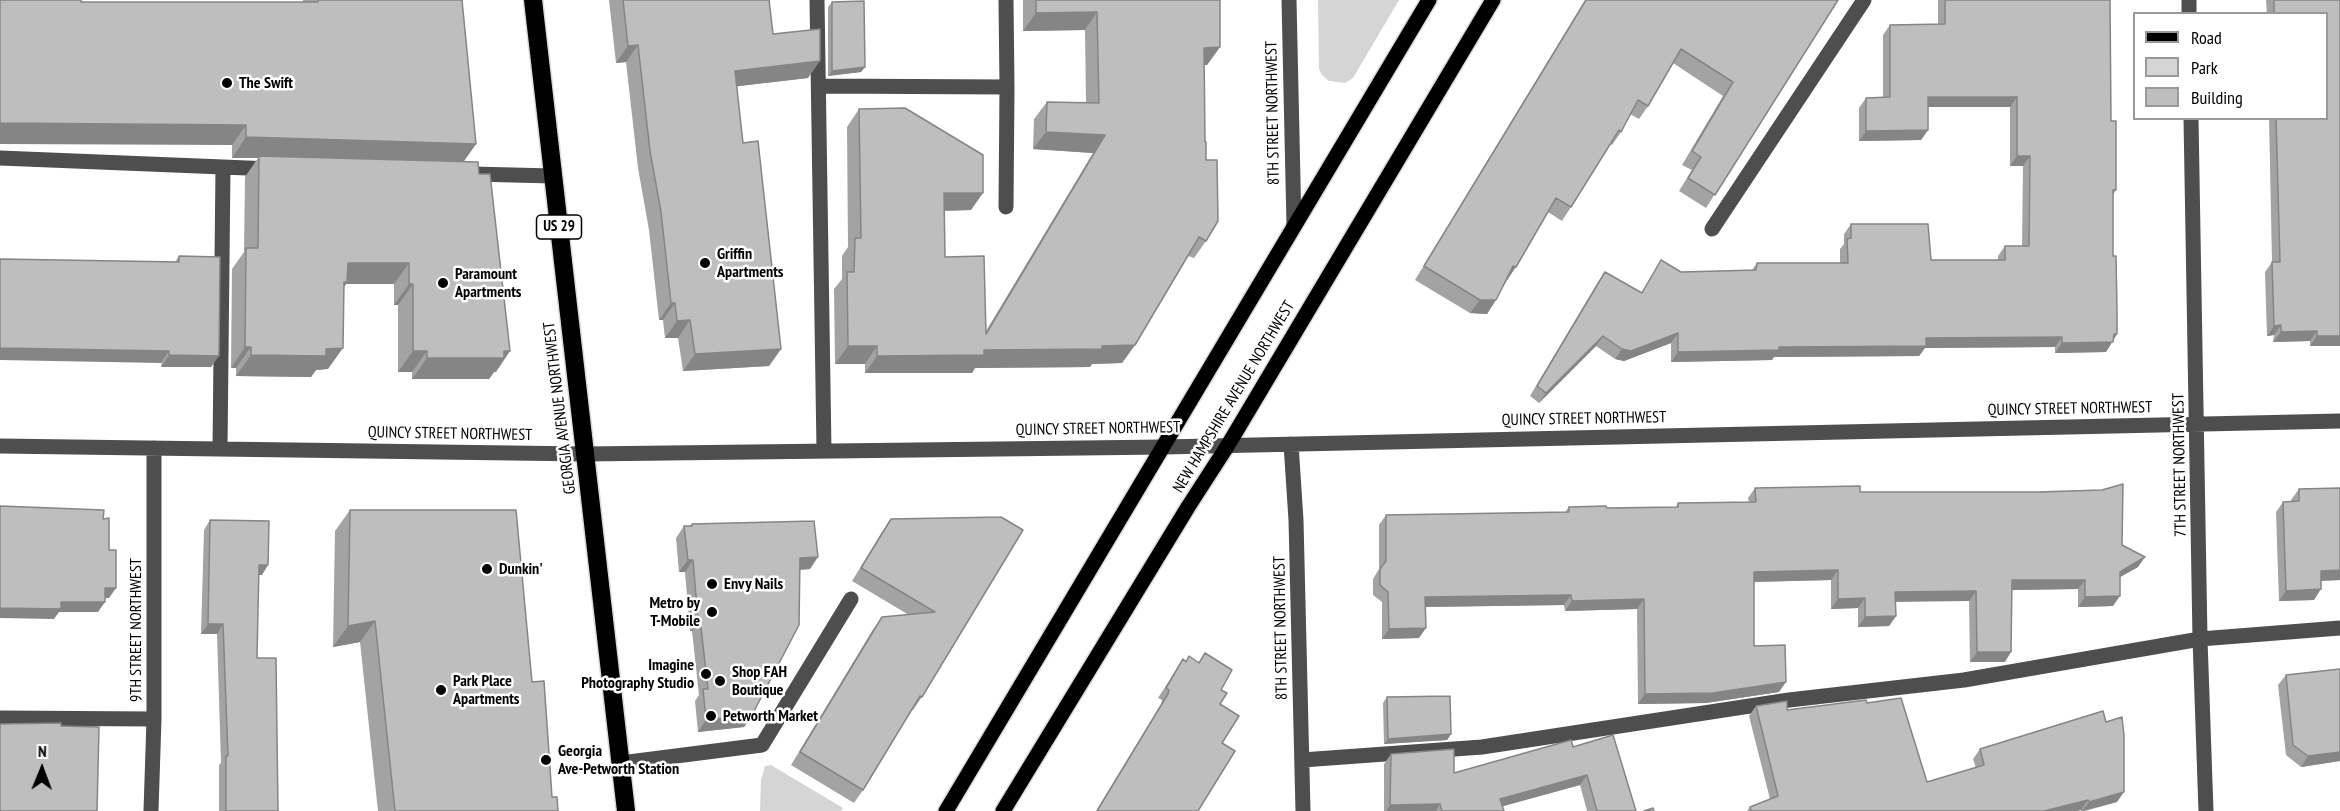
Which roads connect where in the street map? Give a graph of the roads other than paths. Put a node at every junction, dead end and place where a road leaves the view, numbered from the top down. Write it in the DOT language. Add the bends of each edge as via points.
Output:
graph roads {
  1 [pos="533,0"];
  2 [pos="817,0"];
  3 [pos="1006,0"];
  4 [pos="1289,0"];
  5 [pos="1429,0"];
  6 [pos="1493,0"];
  7 [pos="1864,0"];
  8 [pos="819,86"];
  9 [pos="1007,87"];
  10 [pos="2191,120"];
  11 [pos="0,158"];
  12 [pos="223,167"];
  13 [pos="282,169"];
  14 [pos="458,174"];
  15 [pos="553,176"];
  16 [pos="1006,207"];
  17 [pos="1294,226"];
  18 [pos="1712,229"];
  19 [pos="2340,421"];
  20 [pos="2197,423"];
  21 [pos="1291,444"];
  22 [pos="1228,445"];
  23 [pos="0,446"];
  24 [pos="1164,447"];
  25 [pos="154,448"];
  26 [pos="220,449"];
  27 [pos="824,450"];
  28 [pos="585,454"];
  29 [pos="851,599"];
  30 [pos="2340,628"];
  31 [pos="2200,639"];
  32 [pos="0,718"];
  33 [pos="154,720"];
  34 [pos="1302,760"];
  35 [pos="621,763"];
  36 [pos="151,811"];
  37 [pos="626,811"];
  38 [pos="946,811"];
  39 [pos="1003,811"];
  40 [pos="1303,811"];
  41 [pos="2206,811"];
  1 -- 15 [label="highway, GEORGIA AVENUE NORTHWEST / US 29"];
  2 -- 8 [label="street"];
  3 -- 9 [label="street"];
  4 -- 17 [label="street, 8TH STREET NORTHWEST"];
  5 -- 17 [label="main road, NEW HAMPSHIRE AVENUE NORTHWEST"];
  6 -- 22 [label="main road, NEW HAMPSHIRE AVENUE NORTHWEST"];
  7 -- 18 [label="street"];
  8 -- 9 [label="street"];
  8 -- 27 [label="street"];
  9 -- 16 [label="street"];
  10 -- 20 [label="street, 7TH STREET NORTHWEST"];
  11 -- 12 [label="street"];
  12 -- 13 [label="street"];
  12 -- 26 [label="street"];
  14 -- 15 [label="street"];
  15 -- 28 [label="highway, GEORGIA AVENUE NORTHWEST / US 29"];
  17 -- 24 [label="main road, NEW HAMPSHIRE AVENUE NORTHWEST"];
  19 -- 20 [label="street, QUINCY STREET NORTHWEST"];
  20 -- 21 [label="street, QUINCY STREET NORTHWEST"];
  20 -- 31 [label="street, 7TH STREET NORTHWEST"];
  21 -- 22 [label="street, QUINCY STREET NORTHWEST"];
  21 -- 34 [label="street, 8TH STREET NORTHWEST"];
  22 -- 24 [label="street, QUINCY STREET NORTHWEST"];
  22 -- 39 [label="main road, NEW HAMPSHIRE AVENUE NORTHWEST"];
  23 -- 25 [label="street, QUINCY STREET NORTHWEST"];
  24 -- 27 [label="street, QUINCY STREET NORTHWEST"];
  24 -- 38 [label="main road, NEW HAMPSHIRE AVENUE NORTHWEST"];
  25 -- 26 [label="street, QUINCY STREET NORTHWEST"];
  25 -- 33 [label="street, 9TH STREET NORTHWEST"];
  26 -- 28 [label="street, QUINCY STREET NORTHWEST"];
  27 -- 28 [label="street, QUINCY STREET NORTHWEST"];
  28 -- 35 [label="highway, GEORGIA AVENUE NORTHWEST / US 29"];
  29 -- 35 [label="street" via="762,745"];
  30 -- 31 [label="street"];
  31 -- 34 [label="street" via="1964,680 1789,700 1482,747"];
  31 -- 41 [label="street, 7TH STREET NORTHWEST"];
  32 -- 33 [label="street"];
  33 -- 36 [label="street, 9TH STREET NORTHWEST"];
  34 -- 40 [label="street, 8TH STREET NORTHWEST"];
  35 -- 37 [label="highway, GEORGIA AVENUE NORTHWEST / US 29"];
}
